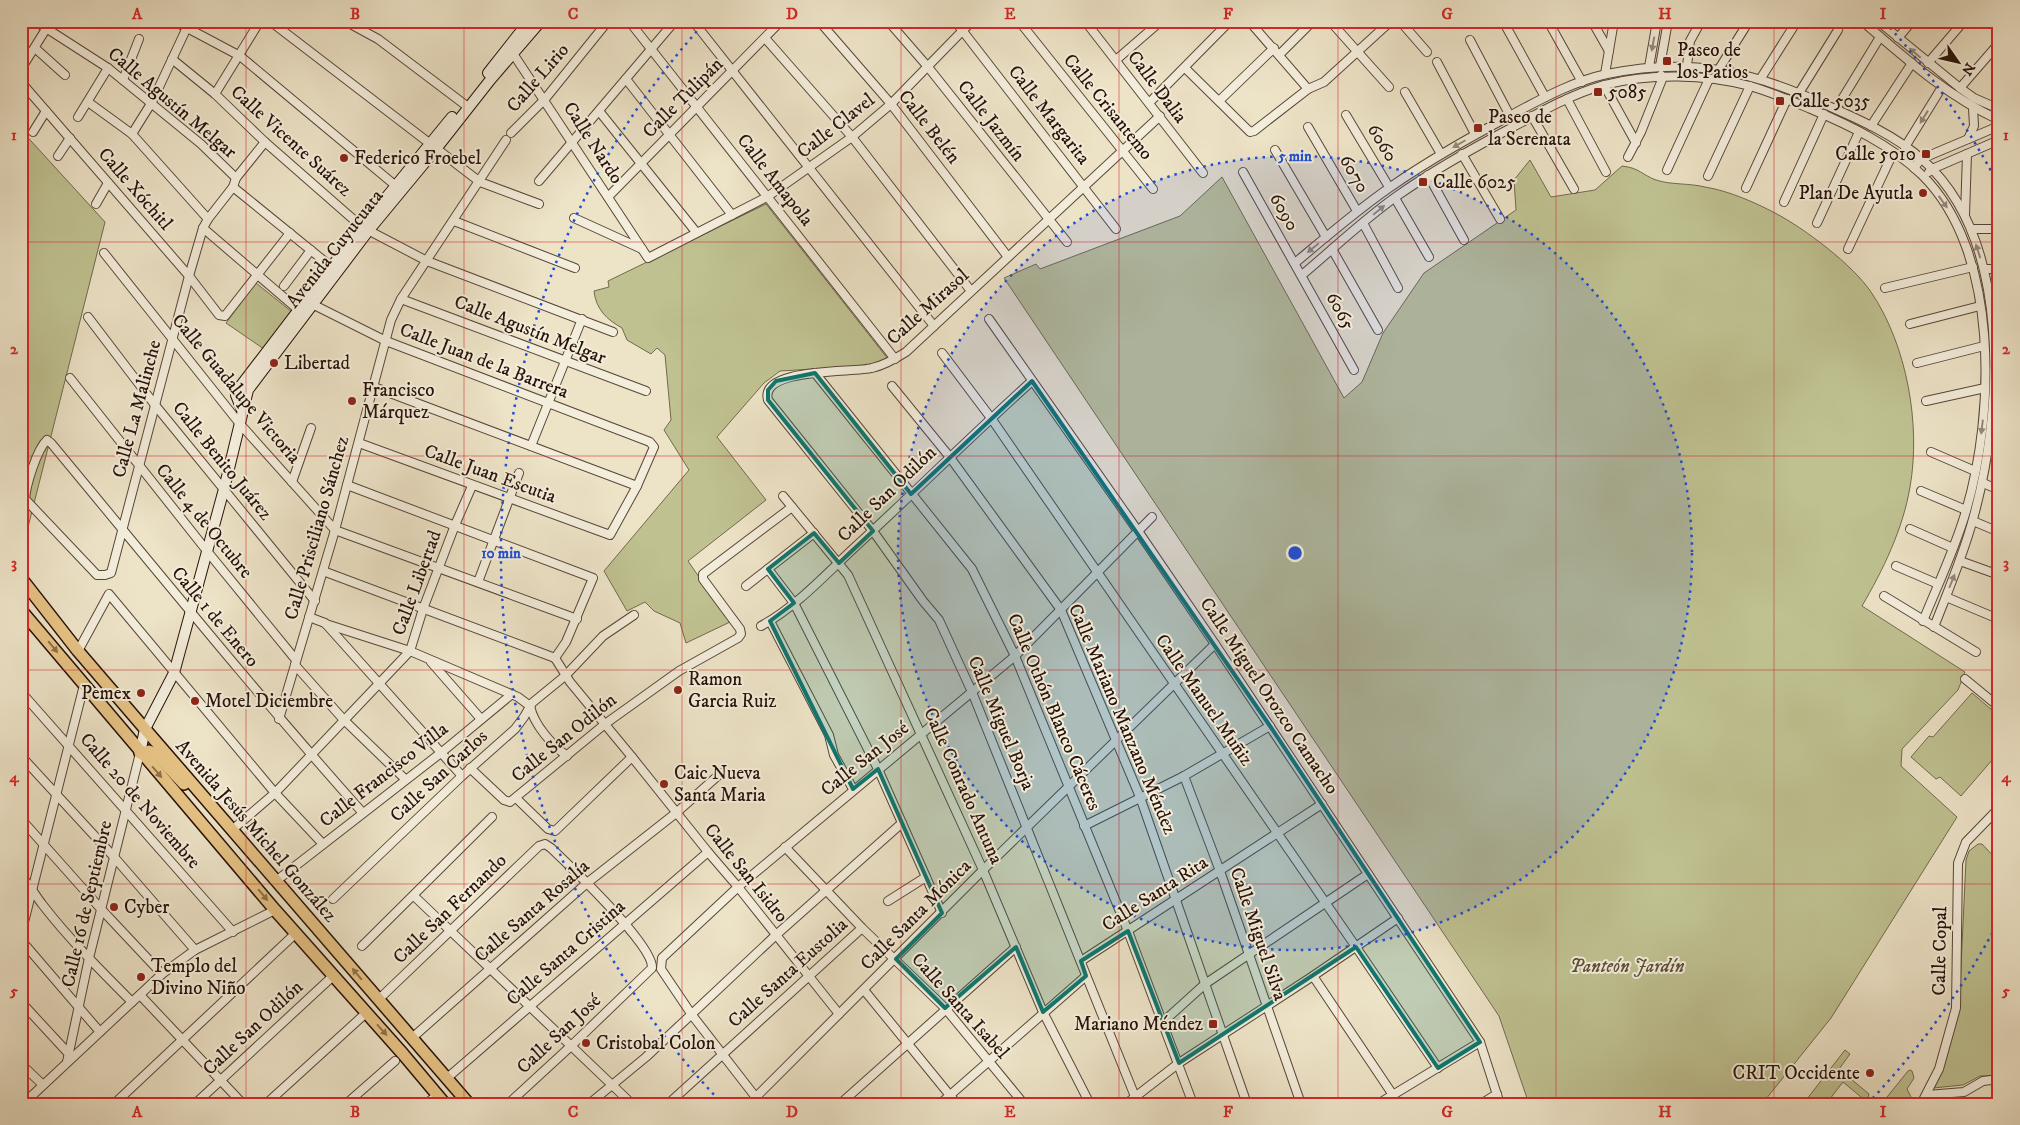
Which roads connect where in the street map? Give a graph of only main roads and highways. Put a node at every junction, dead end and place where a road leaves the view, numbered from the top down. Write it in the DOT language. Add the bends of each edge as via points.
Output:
graph roads {
  1 [pos="21,578"];
  2 [pos="21,610"];
  3 [pos="95,698"];
  4 [pos="145,729"];
  5 [pos="140,753"];
  6 [pos="211,805"];
  7 [pos="445,1104"];
  8 [pos="468,1104"];
  1 -- 4 [label="main road, Avenida Jesús Michel González"];
  2 -- 3 [label="main road, Avenida Jesús Michel González, one-way"];
  3 -- 4 [label="main road" via="105,702 133,733 138,734"];
  3 -- 5 [label="main road, Avenida Jesús Michel González"];
  4 -- 6 [label="main road, Avenida Jesús Michel González"];
  5 -- 6 [label="main road" via="149,751 156,754 199,799"];
  5 -- 7 [label="main road, Avenida Jesús Michel González, one-way"];
  8 -- 6 [label="main road, Avenida Jesús Michel González, one-way"];
}
